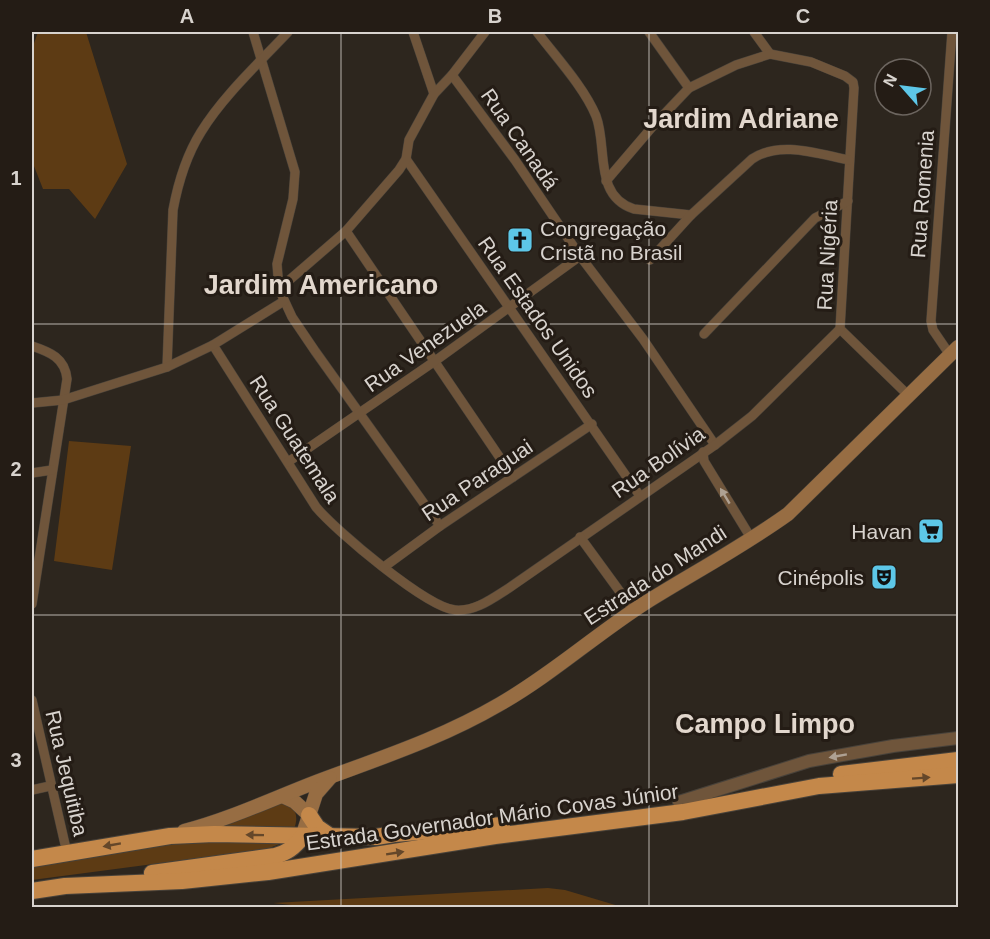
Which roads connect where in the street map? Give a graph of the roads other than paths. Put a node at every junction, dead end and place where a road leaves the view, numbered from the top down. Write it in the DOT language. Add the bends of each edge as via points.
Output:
graph roads {
  1 [pos="254,32"];
  2 [pos="288,32"];
  3 [pos="413,32"];
  4 [pos="485,32"];
  5 [pos="537,32"];
  6 [pos="649,32"];
  7 [pos="754,32"];
  8 [pos="952,32"];
  9 [pos="770,54"];
  10 [pos="262,59"];
  11 [pos="452,75"];
  12 [pos="689,88"];
  13 [pos="434,94"];
  14 [pos="406,159"];
  15 [pos="849,160"];
  16 [pos="606,181"];
  17 [pos="848,201"];
  18 [pos="691,215"];
  19 [pos="346,231"];
  20 [pos="580,256"];
  21 [pos="650,260"];
  22 [pos="279,289"];
  23 [pos="284,301"];
  24 [pos="510,308"];
  25 [pos="840,328"];
  26 [pos="704,334"];
  27 [pos="213,345"];
  28 [pos="32,346"];
  29 [pos="954,351"];
  30 [pos="435,361"];
  31 [pos="167,367"];
  32 [pos="909,396"];
  33 [pos="63,400"];
  34 [pos="32,403"];
  35 [pos="358,414"];
  36 [pos="592,424"];
  37 [pos="715,445"];
  38 [pos="703,452"];
  39 [pos="288,462"];
  40 [pos="52,470"];
  41 [pos="32,473"];
  42 [pos="513,477"];
  43 [pos="640,496"];
  44 [pos="440,526"];
  45 [pos="43,537"];
  46 [pos="580,537"];
  47 [pos="32,538"];
  48 [pos="751,538"];
  49 [pos="384,567"];
  50 [pos="32,604"];
  51 [pos="480,606"];
  52 [pos="634,611"];
  53 [pos="32,700"];
  54 [pos="34,723"];
  55 [pos="958,738"];
  56 [pos="958,760"];
  57 [pos="958,775"];
  58 [pos="333,776"];
  59 [pos="50,786"];
  60 [pos="32,789"];
  61 [pos="282,796"];
  62 [pos="679,802"];
  63 [pos="309,815"];
  64 [pos="170,836"];
  65 [pos="302,837"];
  66 [pos="333,838"];
  67 [pos="67,853"];
  68 [pos="32,860"];
  69 [pos="65,886"];
  70 [pos="32,891"];
  1 -- 10 [label="street"];
  2 -- 10 [label="street"];
  3 -- 13 [label="street"];
  4 -- 11 [label="street"];
  5 -- 16 [label="street" via="592,108"];
  6 -- 12 [label="street"];
  7 -- 9 [label="street"];
  8 -- 29 [label="street, Rua Romenia" via="931,321 933,330"];
  9 -- 12 [label="street" via="736,65"];
  9 -- 15 [label="street, Rua Nigéria" via="811,62 850,79 854,88"];
  10 -- 22 [label="street" via="295,172 293,198 277,264"];
  10 -- 31 [label="street" via="200,134 178,184 173,210"];
  11 -- 13 [label="street"];
  11 -- 20 [label="street, Rua Canadá"];
  12 -- 16 [label="street"];
  13 -- 14 [label="street" via="409,140"];
  14 -- 19 [label="street"];
  14 -- 24 [label="street, Rua Estados Unidos"];
  15 -- 17 [label="street, Rua Nigéria"];
  15 -- 18 [label="street" via="784,149 762,152"];
  16 -- 18 [label="street" via="614,197 626,206"];
  17 -- 25 [label="street, Rua Nigéria"];
  17 -- 26 [label="street" via="810,223"];
  18 -- 21 [label="street"];
  19 -- 22 [label="street"];
  19 -- 30 [label="street"];
  20 -- 24 [label="street, Rua Venezuela"];
  20 -- 37 [label="street, Rua Canadá" via="643,339"];
  22 -- 23 [label="street"];
  23 -- 27 [label="street"];
  23 -- 35 [label="street"];
  24 -- 30 [label="street, Rua Venezuela"];
  24 -- 36 [label="street, Rua Estados Unidos"];
  25 -- 32 [label="street, Rua Nigéria"];
  25 -- 37 [label="street, Rua Bolívia" via="778,392"];
  27 -- 31 [label="street"];
  27 -- 39 [label="street, Rua Guatemala"];
  28 -- 33 [label="street" via="62,362 67,379"];
  29 -- 32 [label="main road, Estrada do Mandi"];
  30 -- 35 [label="street, Rua Venezuela"];
  30 -- 42 [label="street"];
  31 -- 33 [label="street"];
  32 -- 48 [label="main road, Estrada do Mandi" via="788,514"];
  33 -- 34 [label="street"];
  33 -- 40 [label="street"];
  35 -- 39 [label="street, Rua Venezuela"];
  35 -- 44 [label="street"];
  36 -- 42 [label="street, Rua Paraguai"];
  36 -- 43 [label="street, Rua Estados Unidos"];
  37 -- 38 [label="street, Rua Bolívia"];
  38 -- 43 [label="street, Rua Bolívia"];
  48 -- 38 [label="street, one-way" via="704,461"];
  39 -- 49 [label="street, Rua Guatemala" via="328,522"];
  40 -- 41 [label="street"];
  40 -- 45 [label="street"];
  42 -- 44 [label="street, Rua Paraguai"];
  43 -- 46 [label="street, Rua Bolívia"];
  44 -- 49 [label="street, Rua Paraguai"];
  45 -- 47 [label="street"];
  45 -- 50 [label="street"];
  46 -- 51 [label="street, Rua Bolívia"];
  46 -- 52 [label="street"];
  48 -- 52 [label="main road, Estrada do Mandi"];
  49 -- 51 [label="street, Rua Guatemala" via="448,609"];
  52 -- 58 [label="main road, Estrada do Mandi" via="478,717 428,742"];
  53 -- 54 [label="street, Rua Jequitiba"];
  54 -- 59 [label="street, Rua Jequitiba"];
  55 -- 62 [label="street, one-way" via="809,761"];
  56 -- 62 [label="highway, Estrada Governador Mário Covas Júnior" via="818,777"];
  69 -- 57 [label="highway, Estrada Governador Mário Covas Júnior, one-way" via="182,881 268,872 495,836 682,812 819,786"];
  58 -- 61 [label="main road, Estrada do Mandi"];
  58 -- 63 [label="main road" via="316,794"];
  59 -- 60 [label="street"];
  59 -- 67 [label="street, Rua Jequitiba"];
  61 -- 63 [label="main road"];
  61 -- 64 [label="main road, Estrada do Mandi"];
  62 -- 66 [label="highway, Estrada Governador Mário Covas Júnior" via="477,827"];
  63 -- 65 [label="main road"];
  63 -- 66 [label="highway" via="317,827"];
  65 -- 64 [label="highway, Estrada Governador Mário Covas Júnior, one-way"];
  64 -- 67 [label="highway, Estrada Governador Mário Covas Júnior, one-way"];
  65 -- 66 [label="highway, Estrada Governador Mário Covas Júnior"];
  65 -- 69 [label="highway" via="275,856"];
  67 -- 68 [label="highway, Estrada Governador Mário Covas Júnior"];
  69 -- 70 [label="highway, Estrada Governador Mário Covas Júnior"];
}
